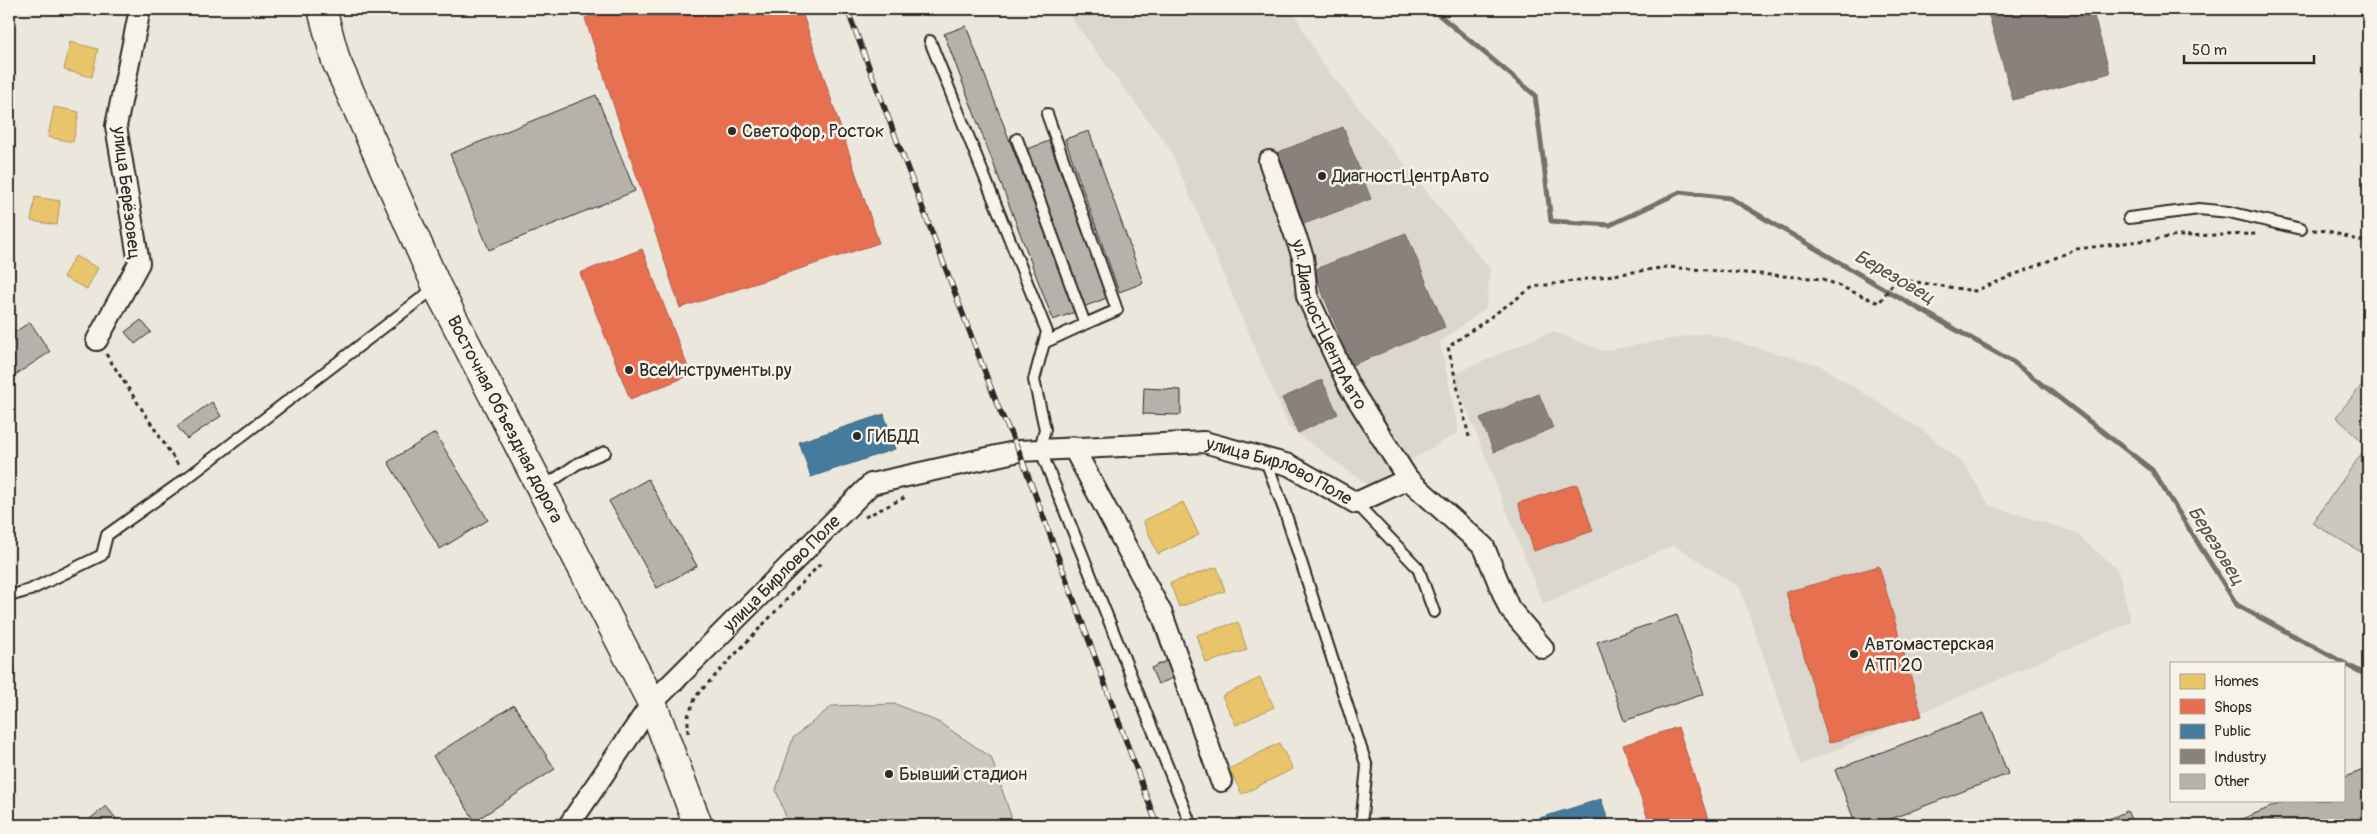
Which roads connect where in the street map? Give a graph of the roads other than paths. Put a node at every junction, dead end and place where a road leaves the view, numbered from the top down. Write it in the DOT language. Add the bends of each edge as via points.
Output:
graph roads {
  1 [pos="140,9"];
  2 [pos="322,9"];
  3 [pos="930,41"];
  4 [pos="1047,114"];
  5 [pos="1017,139"];
  6 [pos="1269,161"];
  7 [pos="2129,218"];
  8 [pos="2301,229"];
  9 [pos="437,287"];
  10 [pos="1085,324"];
  11 [pos="97,340"];
  12 [pos="1046,342"];
  13 [pos="1073,447"];
  14 [pos="1040,449"];
  15 [pos="605,452"];
  16 [pos="1264,457"];
  17 [pos="1408,479"];
  18 [pos="542,489"];
  19 [pos="1356,503"];
  20 [pos="9,596"];
  21 [pos="1434,612"];
  22 [pos="1543,648"];
  23 [pos="652,703"];
  24 [pos="1221,781"];
  25 [pos="569,825"];
  26 [pos="698,825"];
  27 [pos="1191,825"];
  28 [pos="1361,825"];
  1 -- 11 [label="street, улица Берёзовец" via="116,126 139,263"];
  2 -- 9 [label="main road, Восточная Объездная дорога" via="336,61"];
  3 -- 12 [label="lane" via="1047,332"];
  4 -- 10 [label="lane" via="1117,310"];
  5 -- 10 [label="lane"];
  6 -- 17 [label="street, ул. ДиагностЦентрАвто" via="1303,257 1307,296 1349,386"];
  7 -- 8 [label="lane" via="2199,209 2230,212"];
  9 -- 18 [label="main road, Восточная Объездная дорога"];
  9 -- 20 [label="lane" via="108,535 102,556 30,590"];
  10 -- 12 [label="lane"];
  12 -- 14 [label="lane" via="1034,380 1045,429"];
  13 -- 14 [label="street, улица Бирлово Поле"];
  13 -- 16 [label="street, улица Бирлово Поле" via="1204,442"];
  13 -- 24 [label="street" via="1162,614"];
  14 -- 23 [label="street, улица Бирлово Поле" via="1018,451 871,484"];
  14 -- 27 [label="lane"];
  15 -- 18 [label="lane" via="577,464"];
  16 -- 19 [label="street, улица Бирлово Поле" via="1289,465"];
  16 -- 28 [label="lane" via="1285,512 1366,767"];
  17 -- 19 [label="street, улица Бирлово Поле"];
  17 -- 22 [label="street" via="1484,547 1508,608"];
  18 -- 23 [label="main road, Восточная Объездная дорога"];
  19 -- 21 [label="lane" via="1418,568"];
  23 -- 25 [label="street, улица Бирлово Поле"];
  23 -- 26 [label="main road, Восточная Объездная дорога"];
}
